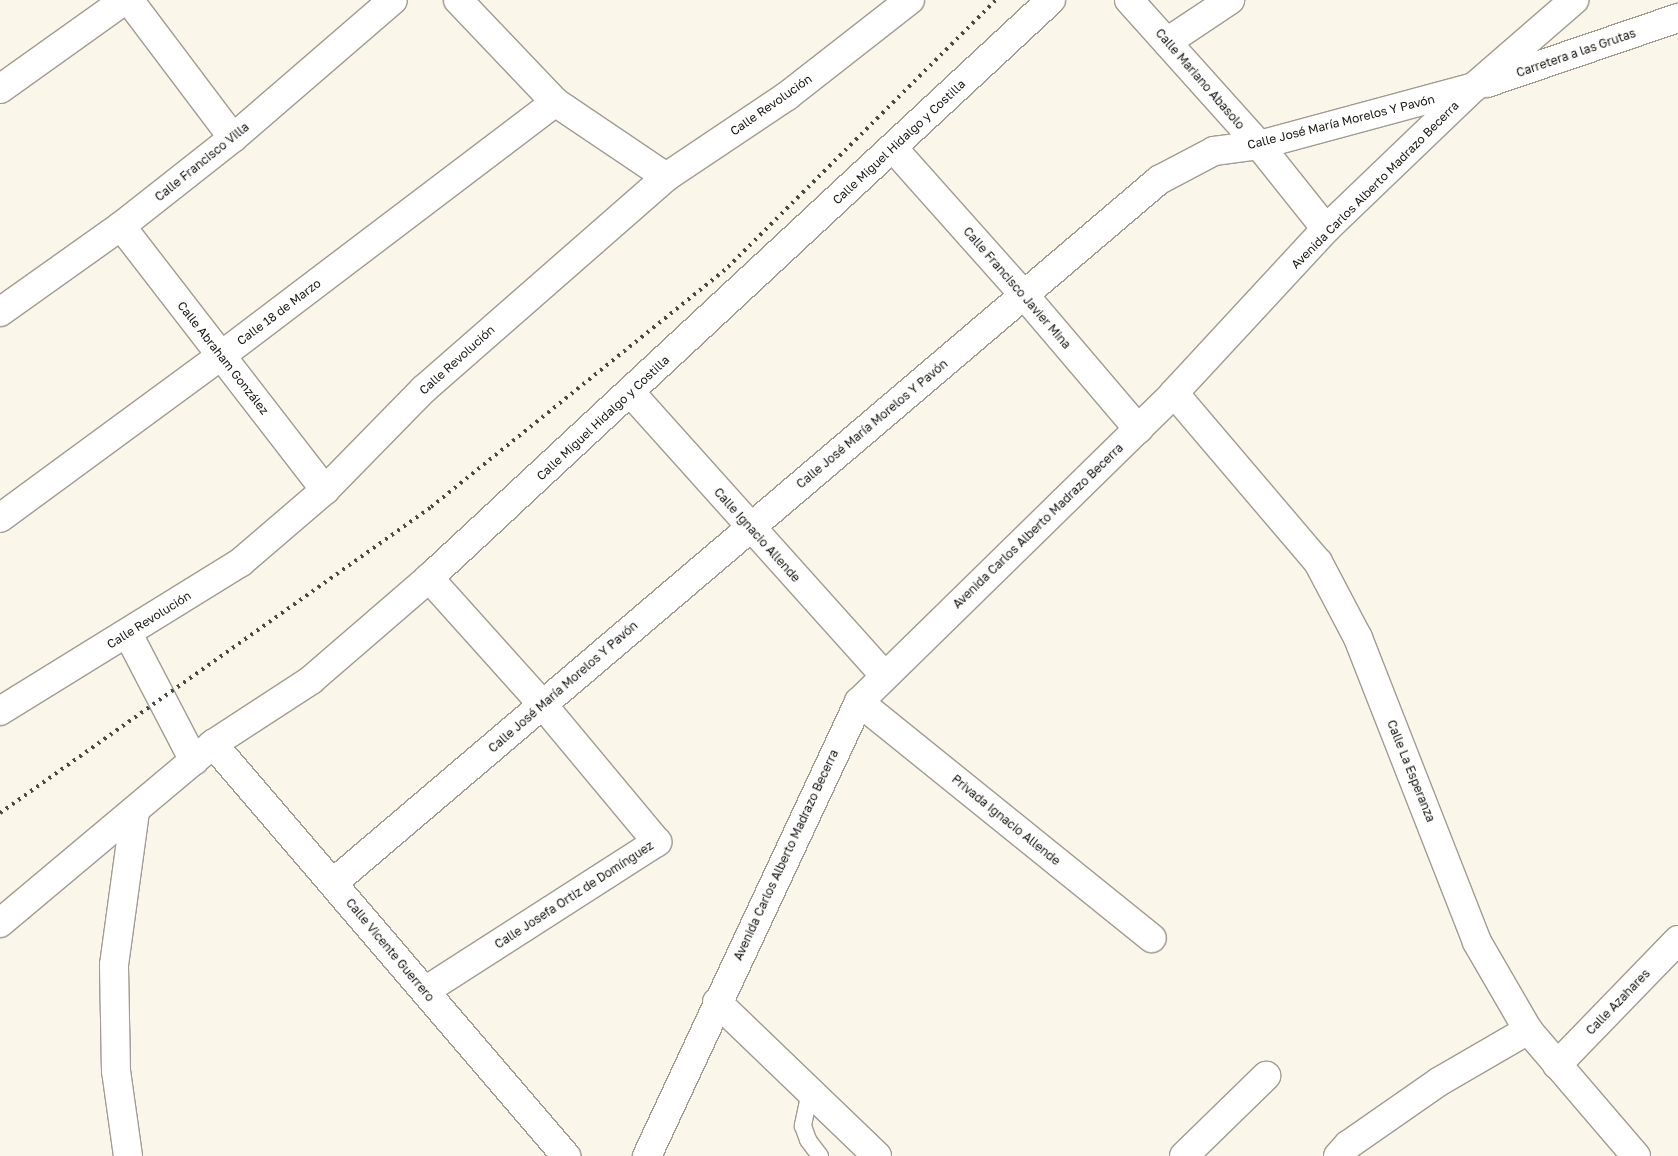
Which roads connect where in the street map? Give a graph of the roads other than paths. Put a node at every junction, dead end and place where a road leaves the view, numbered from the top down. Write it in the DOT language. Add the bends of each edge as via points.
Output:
graph roads {
  1 [pos="127,0"];
  2 [pos="393,0"];
  3 [pos="458,0"];
  4 [pos="910,0"];
  5 [pos="1051,0"];
  6 [pos="1129,0"];
  7 [pos="1230,0"];
  8 [pos="1574,0"];
  9 [pos="1678,18"];
  10 [pos="1167,42"];
  11 [pos="1474,87"];
  12 [pos="0,90"];
  13 [pos="555,102"];
  14 [pos="233,138"];
  15 [pos="1258,145"];
  16 [pos="893,148"];
  17 [pos="666,176"];
  18 [pos="120,226"];
  19 [pos="1326,229"];
  20 [pos="1025,296"];
  21 [pos="0,312"];
  22 [pos="222,355"];
  23 [pos="631,393"];
  24 [pos="1174,393"];
  25 [pos="1138,429"];
  26 [pos="325,490"];
  27 [pos="0,518"];
  28 [pos="749,528"];
  29 [pos="429,578"];
  30 [pos="128,634"];
  31 [pos="885,676"];
  32 [pos="859,702"];
  33 [pos="543,705"];
  34 [pos="0,711"];
  35 [pos="204,753"];
  36 [pos="135,812"];
  37 [pos="333,883"];
  38 [pos="0,924"];
  39 [pos="1152,938"];
  40 [pos="1678,940"];
  41 [pos="425,991"];
  42 [pos="717,1002"];
  43 [pos="1528,1030"];
  44 [pos="1557,1065"];
  45 [pos="1266,1076"];
  46 [pos="810,1092"];
  47 [pos="128,1156"];
  48 [pos="566,1156"];
  49 [pos="647,1156"];
  50 [pos="820,1156"];
  51 [pos="877,1156"];
  52 [pos="1184,1156"];
  53 [pos="1338,1156"];
  54 [pos="1636,1156"];
  1 -- 12 [label="street"];
  1 -- 14 [label="street"];
  2 -- 14 [label="street, Calle Francisco Villa"];
  3 -- 13 [label="street"];
  4 -- 17 [label="street, Calle Revolución" via="787,96"];
  5 -- 16 [label="street, Calle Miguel Hidalgo y Costilla"];
  6 -- 10 [label="street, Calle Mariano Abasolo"];
  7 -- 10 [label="street"];
  8 -- 11 [label="street, Avenida Carlos Alberto Madrazo Becerra"];
  9 -- 11 [label="street, Carretera a las Grutas"];
  10 -- 15 [label="street, Calle Mariano Abasolo"];
  11 -- 15 [label="street, Calle José María Morelos Y Pavón"];
  11 -- 19 [label="street, Avenida Carlos Alberto Madrazo Becerra"];
  13 -- 17 [label="street"];
  13 -- 22 [label="street, Calle 18 de Marzo"];
  14 -- 18 [label="street, Calle Francisco Villa"];
  15 -- 19 [label="street, Calle Mariano Abasolo"];
  15 -- 20 [label="street, Calle José María Morelos Y Pavón" via="1214,151 1159,180"];
  16 -- 20 [label="street, Calle Francisco Javier Mina"];
  16 -- 23 [label="street, Calle Miguel Hidalgo y Costilla"];
  17 -- 26 [label="street, Calle Revolución" via="424,389"];
  18 -- 21 [label="street, Calle Francisco Villa"];
  18 -- 22 [label="street, Calle Abraham González"];
  19 -- 24 [label="street, Avenida Carlos Alberto Madrazo Becerra"];
  20 -- 25 [label="street, Calle Francisco Javier Mina"];
  20 -- 28 [label="street, Calle José María Morelos Y Pavón"];
  22 -- 26 [label="street, Calle Abraham González"];
  22 -- 27 [label="street, Calle 18 de Marzo"];
  23 -- 28 [label="street, Calle Ignacio Allende"];
  23 -- 29 [label="street, Calle Miguel Hidalgo y Costilla"];
  24 -- 25 [label="street, Avenida Carlos Alberto Madrazo Becerra"];
  24 -- 43 [label="street, Calle La Esperanza" via="1318,562 1358,638 1477,942"];
  25 -- 31 [label="street, Avenida Carlos Alberto Madrazo Becerra"];
  26 -- 30 [label="street, Calle Revolución" via="241,562"];
  28 -- 31 [label="street, Calle Ignacio Allende"];
  28 -- 33 [label="street, Calle José María Morelos Y Pavón"];
  29 -- 33 [label="street, Calle Josefa Ortiz de Domínguez"];
  29 -- 35 [label="street, Calle Miguel Hidalgo y Costilla" via="311,680"];
  30 -- 34 [label="street, Calle Revolución"];
  30 -- 35 [label="street, Calle Vicente Guerrero"];
  31 -- 32 [label="street, Avenida Carlos Alberto Madrazo Becerra"];
  32 -- 39 [label="street, Privada Ignacio Allende"];
  32 -- 42 [label="street, Avenida Carlos Alberto Madrazo Becerra"];
  33 -- 37 [label="street, Calle José María Morelos Y Pavón"];
  33 -- 41 [label="street, Calle Josefa Ortiz de Domínguez" via="658,842"];
  35 -- 36 [label="street, Calle Miguel Hidalgo y Costilla"];
  35 -- 37 [label="street, Calle Vicente Guerrero"];
  36 -- 38 [label="street, Calle Miguel Hidalgo y Costilla"];
  36 -- 47 [label="street" via="114,965 116,1071"];
  37 -- 41 [label="street, Calle Vicente Guerrero"];
  40 -- 44 [label="street, Calle Azahares"];
  41 -- 48 [label="street, Calle Vicente Guerrero"];
  42 -- 46 [label="street"];
  42 -- 49 [label="street, Avenida Carlos Alberto Madrazo Becerra"];
  43 -- 44 [label="street, Calle La Esperanza"];
  43 -- 53 [label="street" via="1440,1081 1348,1145"];
  44 -- 54 [label="street, Calle La Esperanza"];
  45 -- 52 [label="street"];
  46 -- 50 [label="lane" via="803,1126 808,1140"];
  46 -- 51 [label="street"];
}
